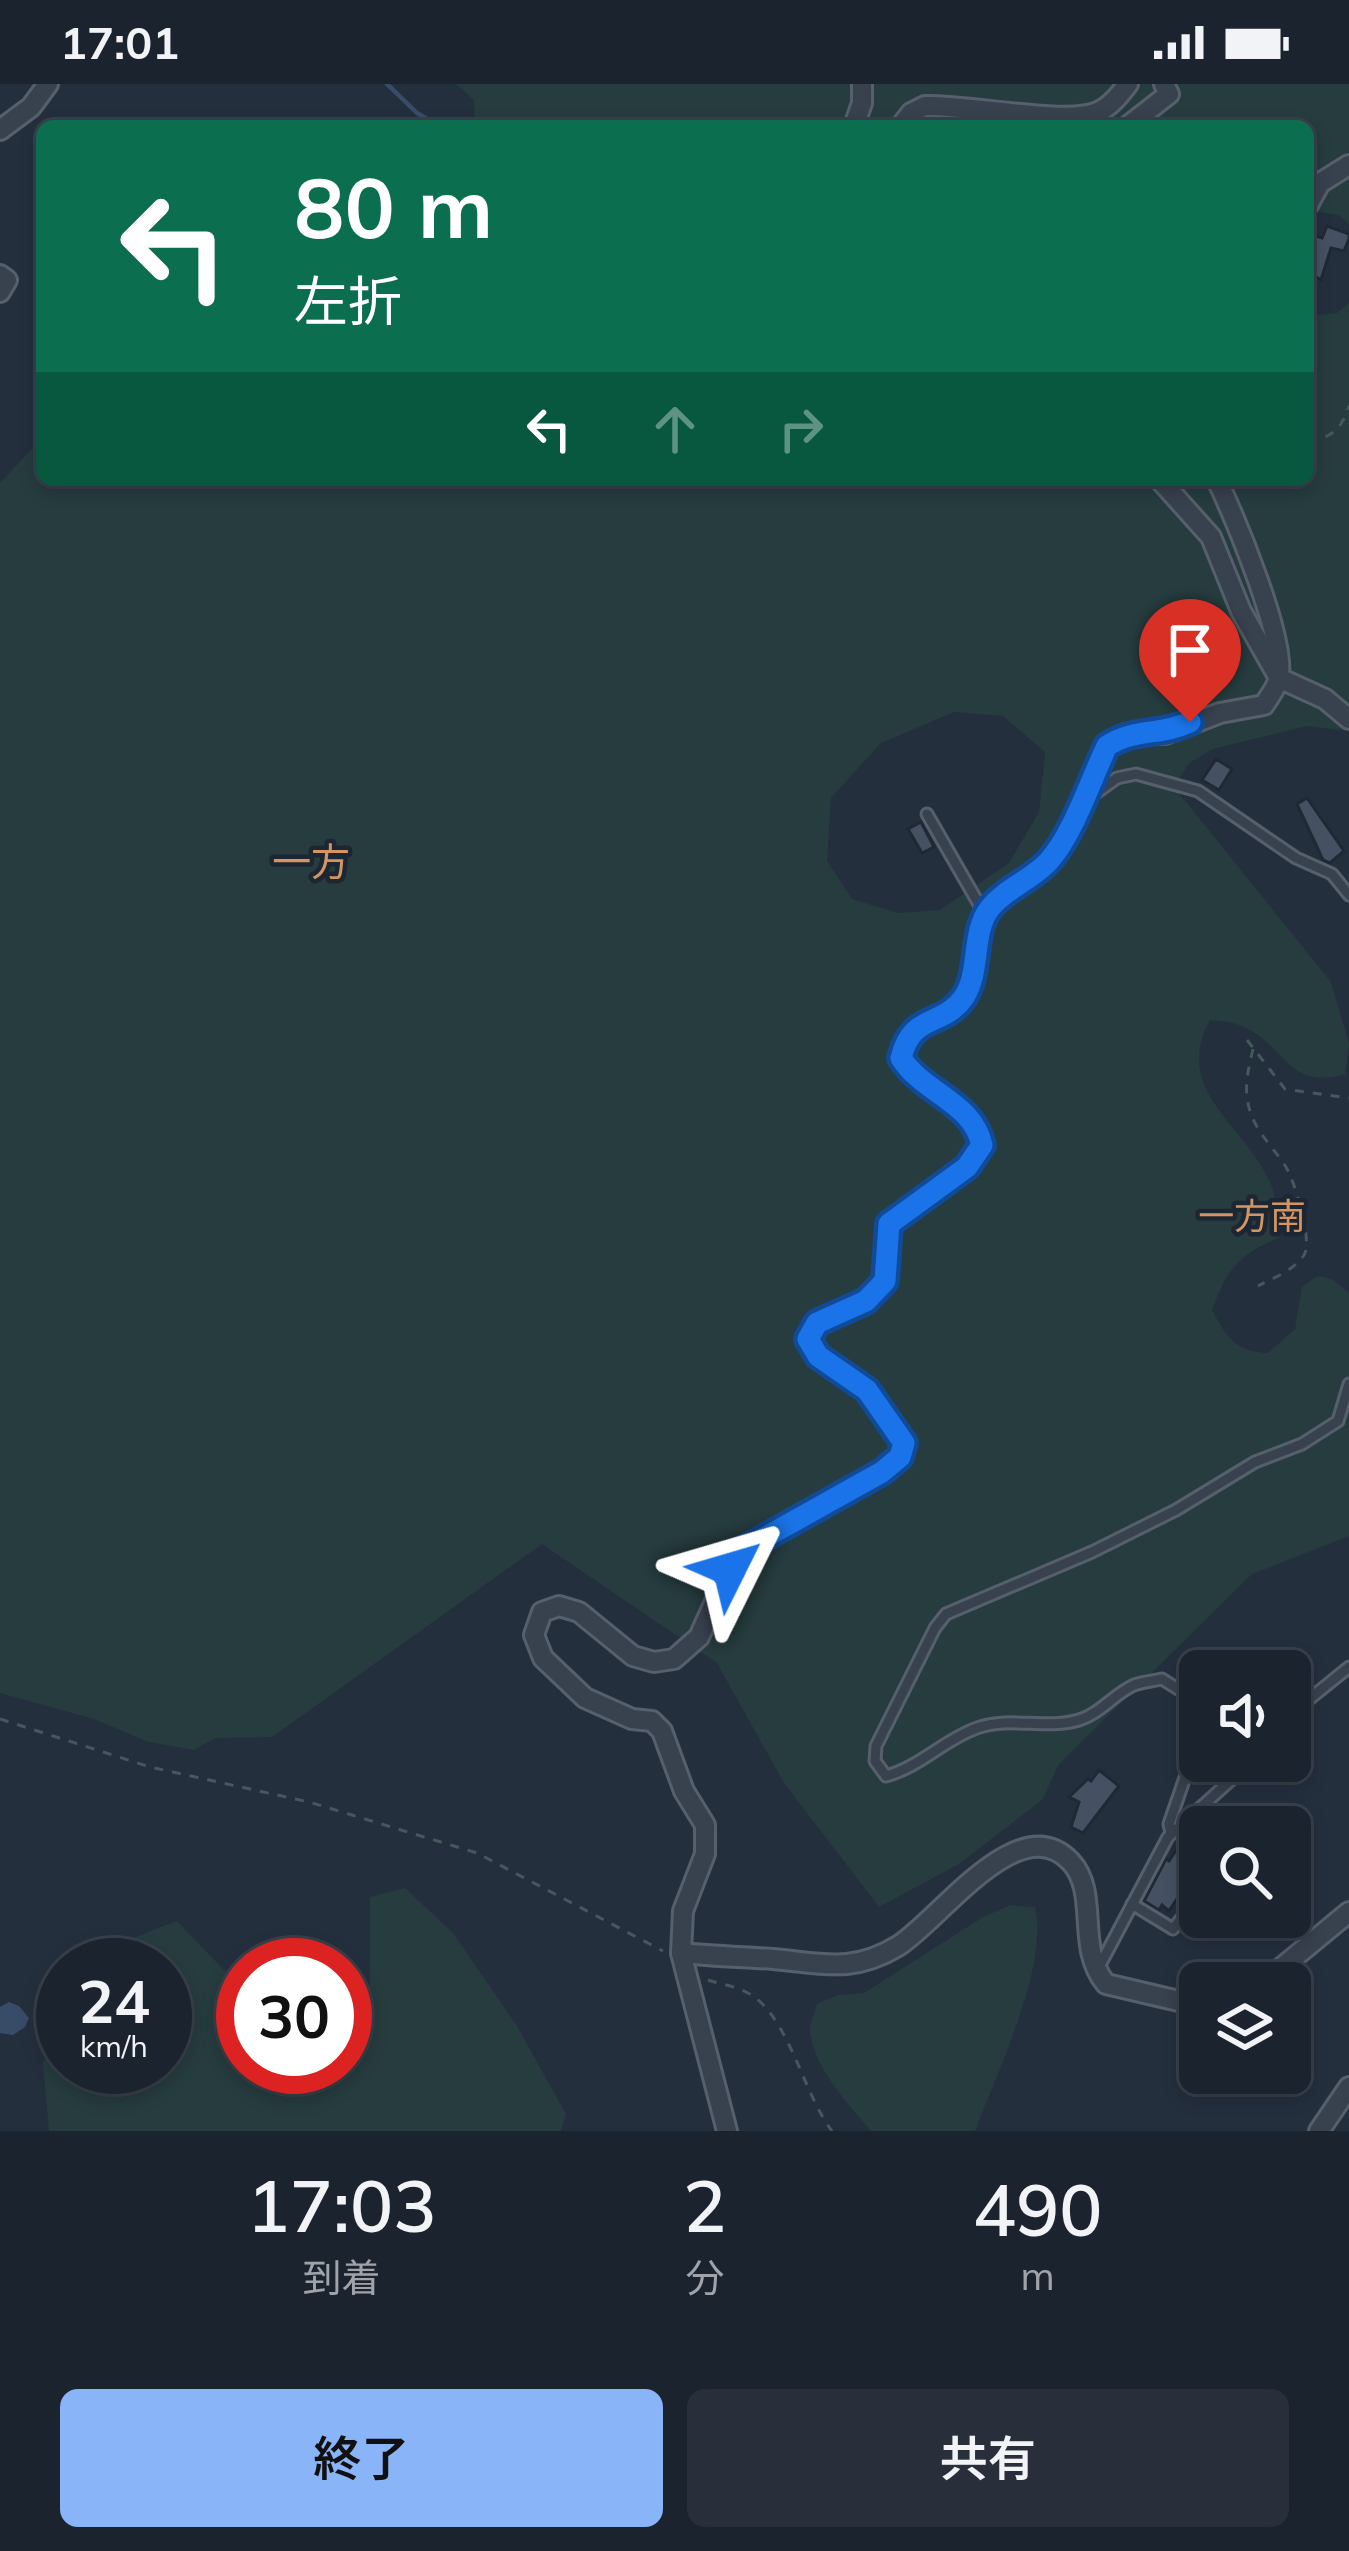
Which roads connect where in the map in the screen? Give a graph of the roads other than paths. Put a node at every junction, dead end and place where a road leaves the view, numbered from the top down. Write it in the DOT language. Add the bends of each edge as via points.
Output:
graph roads {
  1 [pos="48,84"];
  2 [pos="862,84"];
  3 [pos="1128,84"];
  4 [pos="1164,84"];
  5 [pos="856,120"];
  6 [pos="906,120"];
  7 [pos="1136,120"];
  8 [pos="0,130"];
  9 [pos="1349,165"];
  10 [pos="1314,194"];
  11 [pos="0,275"];
  12 [pos="0,292"];
  13 [pos="1165,486"];
  14 [pos="1220,486"];
  15 [pos="1279,678"];
  16 [pos="1349,719"];
  17 [pos="1080,803"];
  18 [pos="927,814"];
  19 [pos="1349,895"];
  20 [pos="986,916"];
  21 [pos="1349,1384"];
  22 [pos="1349,1667"];
  23 [pos="1179,1690"];
  24 [pos="1311,1698"];
  25 [pos="1183,1782"];
  26 [pos="1229,1782"];
  27 [pos="1172,1833"];
  28 [pos="1132,1904"];
  29 [pos="1349,1912"];
  30 [pos="1179,1921"];
  31 [pos="680,1953"];
  32 [pos="1288,1962"];
  33 [pos="1096,1972"];
  34 [pos="1179,2002"];
  35 [pos="1349,2087"];
  36 [pos="727,2131"];
  37 [pos="1319,2131"];
  1 -- 8 [label="street"];
  2 -- 5 [label="street"];
  3 -- 6 [label="street" via="1096,113 925,106"];
  4 -- 7 [label="street" via="1169,94"];
  9 -- 10 [label="street"];
  11 -- 12 [label="street" via="7,280"];
  13 -- 15 [label="street" via="1210,537"];
  14 -- 15 [label="street" via="1274,635"];
  15 -- 16 [label="street"];
  15 -- 17 [label="street" via="1264,706 1166,734 1125,734 1107,746"];
  17 -- 19 [label="lane" via="1136,774 1198,791 1331,874"];
  17 -- 20 [label="street" via="1049,861"];
  18 -- 20 [label="lane"];
  20 -- 31 [label="street" via="963,999 920,1023 901,1058 969,1114 982,1145 967,1167 889,1224 885,1281 866,1301 817,1323 808,1339 818,1356 867,1390 904,1443 900,1457 737,1553 699,1637 674,1659 633,1656 579,1612 559,1606 542,1612 534,1635 543,1658 585,1698 662,1731 705,1826"];
  21 -- 23 [label="lane" via="1338,1421 1302,1444 1092,1552 946,1614 875,1761 886,1776 974,1729 1084,1719 1133,1686 1162,1679"];
  22 -- 24 [label="lane"];
  25 -- 27 [label="lane"];
  26 -- 27 [label="lane"];
  27 -- 28 [label="lane"];
  28 -- 30 [label="lane" via="1173,1929"];
  28 -- 33 [label="lane"];
  29 -- 32 [label="street"];
  31 -- 33 [label="street" via="865,1963 900,1945 1003,1856 1031,1846 1069,1859 1083,1882"];
  31 -- 36 [label="street"];
  33 -- 34 [label="street" via="1115,1988"];
  35 -- 37 [label="street"];
}
